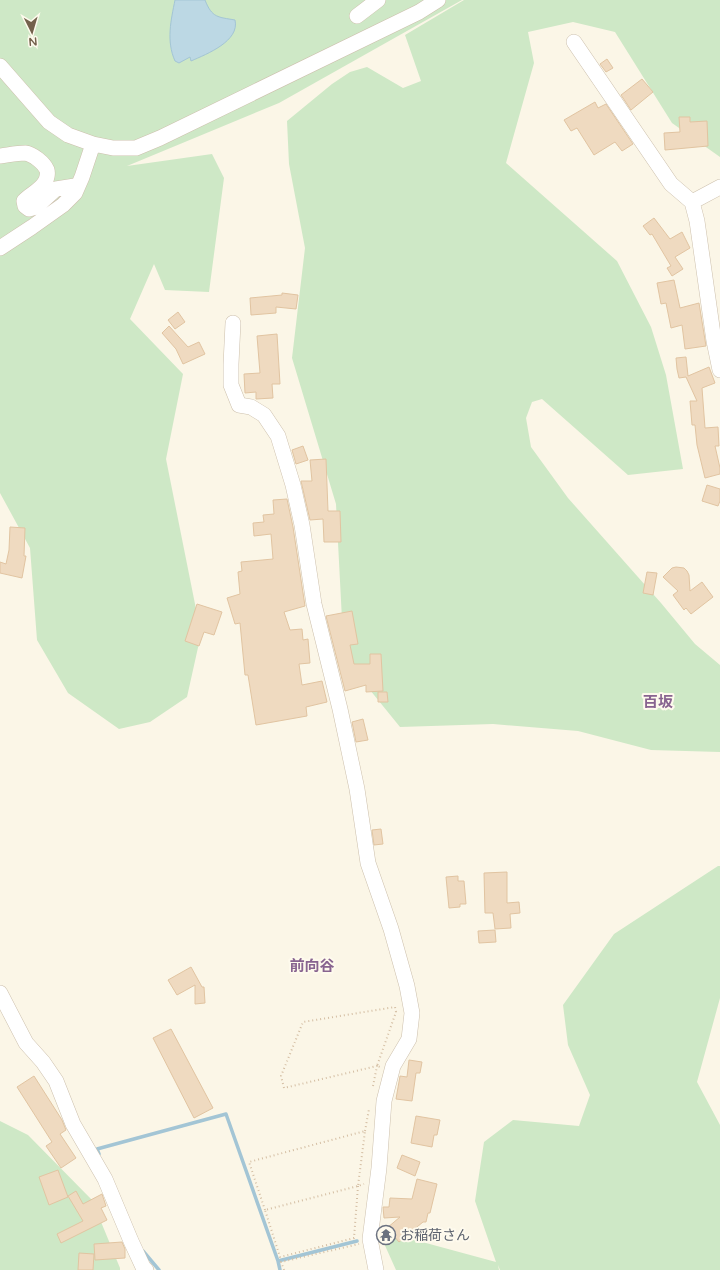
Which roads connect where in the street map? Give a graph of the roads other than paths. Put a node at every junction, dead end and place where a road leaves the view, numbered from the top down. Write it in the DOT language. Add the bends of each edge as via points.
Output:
graph roads {
  1 [pos="378,0"];
  2 [pos="438,0"];
  3 [pos="357,16"];
  4 [pos="574,42"];
  5 [pos="0,66"];
  6 [pos="93,144"];
  7 [pos="0,156"];
  8 [pos="720,187"];
  9 [pos="78,188"];
  10 [pos="692,202"];
  11 [pos="0,248"];
  12 [pos="233,323"];
  13 [pos="720,370"];
  14 [pos="0,994"];
  15 [pos="146,1270"];
  16 [pos="376,1270"];
  1 -- 3 [label="street"];
  2 -- 6 [label="street" via="419,12 160,138 136,148 113,148"];
  4 -- 10 [label="street" via="671,184"];
  5 -- 6 [label="street" via="50,122 68,135"];
  6 -- 9 [label="street"];
  7 -- 9 [label="street" via="26,153 33,156 47,170 45,183 24,201 25,206 29,208 36,207 56,189 75,186"];
  8 -- 10 [label="street"];
  9 -- 11 [label="street" via="62,205"];
  10 -- 13 [label="street"];
  12 -- 16 [label="street" via="231,385 239,404 250,407 264,416 278,436 293,485 314,604 357,789 368,863 395,943 412,1013 409,1039 393,1066 384,1101 370,1239"];
  14 -- 15 [label="street" via="26,1043 56,1081 72,1124 105,1179"];
}
